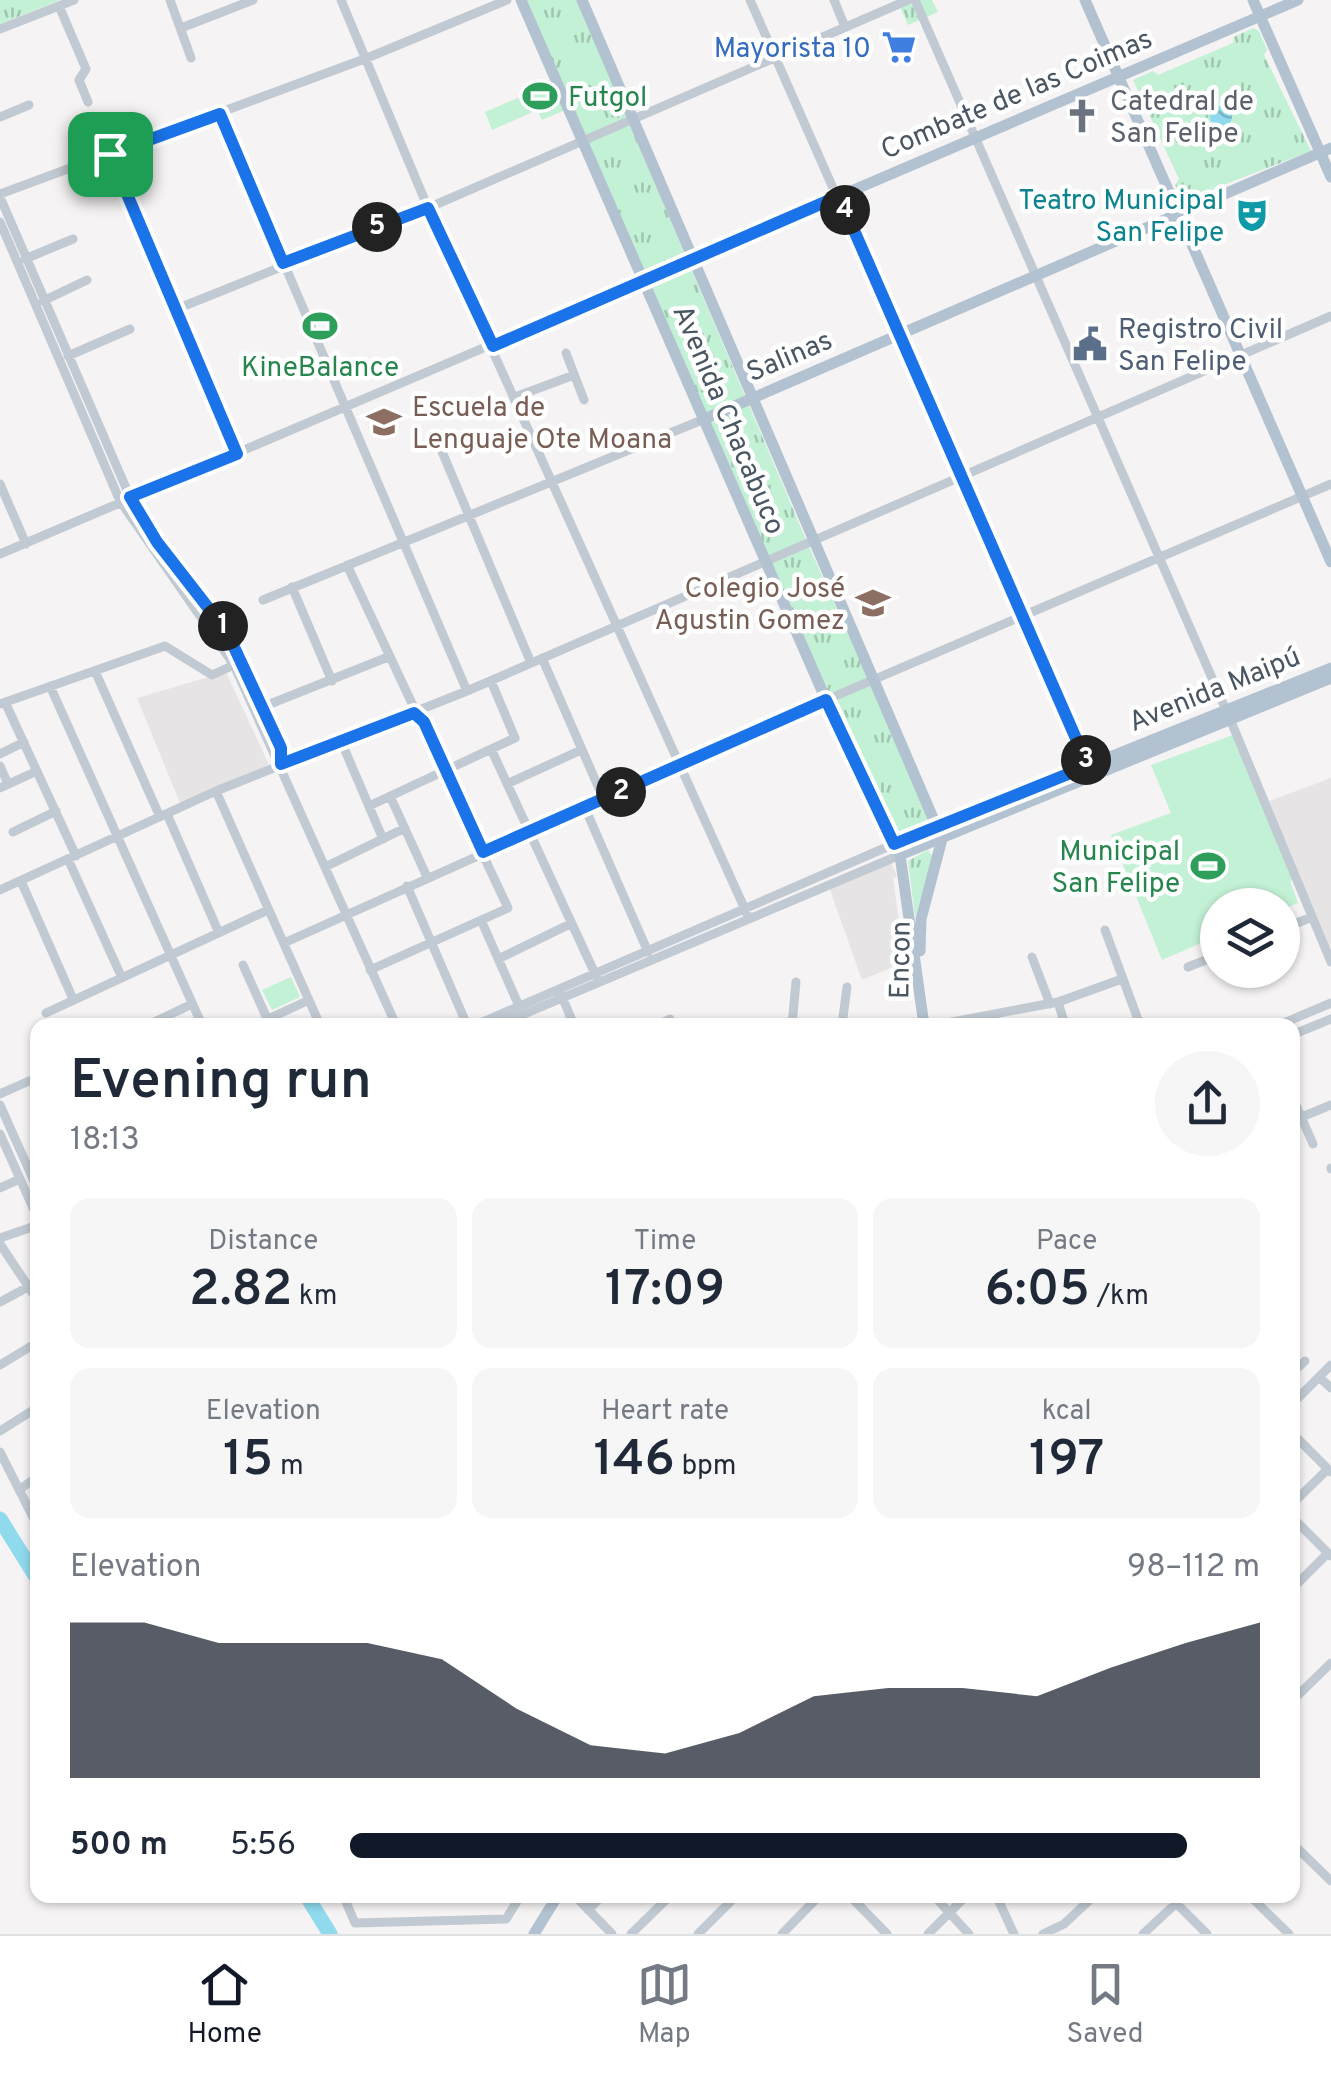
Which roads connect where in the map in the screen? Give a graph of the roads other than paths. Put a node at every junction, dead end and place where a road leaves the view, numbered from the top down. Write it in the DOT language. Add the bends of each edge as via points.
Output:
graph roads {
  1 [pos="74,0"];
  2 [pos="170,0"];
  3 [pos="253,0"];
  4 [pos="341,0"];
  5 [pos="507,0"];
  6 [pos="521,0"];
  7 [pos="582,0"];
  8 [pos="834,0"];
  9 [pos="912,0"];
  10 [pos="1085,0"];
  11 [pos="1253,0"];
  12 [pos="1298,0"];
  13 [pos="754,1"];
  14 [pos="59,6"];
  15 [pos="1260,16"];
  16 [pos="846,27"];
  17 [pos="180,28"];
  18 [pos="0,29"];
  19 [pos="776,57"];
  20 [pos="191,58"];
  21 [pos="367,58"];
  22 [pos="1118,76"];
  23 [pos="88,102"];
  24 [pos="29,104"];
  25 [pos="220,114"];
  26 [pos="0,117"];
  27 [pos="633,118"];
  28 [pos="975,138"];
  29 [pos="581,141"];
  30 [pos="1326,151"];
  31 [pos="110,154"];
  32 [pos="1331,178"];
  33 [pos="0,195"];
  34 [pos="839,196"];
  35 [pos="428,208"];
  36 [pos="1179,214"];
  37 [pos="0,222"];
  38 [pos="73,238"];
  39 [pos="4,245"];
  40 [pos="25,259"];
  41 [pos="694,260"];
  42 [pos="283,263"];
  43 [pos="1034,277"];
  44 [pos="87,280"];
  45 [pos="643,280"];
  46 [pos="43,300"];
  47 [pos="174,310"];
  48 [pos="1331,316"];
  49 [pos="130,329"];
  50 [pos="898,336"];
  51 [pos="493,346"];
  52 [pos="566,353"];
  53 [pos="1240,354"];
  54 [pos="68,356"];
  55 [pos="574,375"];
  56 [pos="515,397"];
  57 [pos="753,398"];
  58 [pos="584,400"];
  59 [pos="348,408"];
  60 [pos="1096,417"];
  61 [pos="702,420"];
  62 [pos="435,435"];
  63 [pos="237,454"];
  64 [pos="960,475"];
  65 [pos="552,480"];
  66 [pos="0,484"];
  67 [pos="1331,484"];
  68 [pos="1302,496"];
  69 [pos="125,499"];
  70 [pos="469,514"];
  71 [pos="813,539"];
  72 [pos="405,541"];
  73 [pos="26,544"];
  74 [pos="0,554"];
  75 [pos="1159,559"];
  76 [pos="764,560"];
  77 [pos="1331,562"];
  78 [pos="347,565"];
  79 [pos="292,588"];
  80 [pos="263,600"];
  81 [pos="1023,617"];
  82 [pos="616,625"];
  83 [pos="388,657"];
  84 [pos="542,658"];
  85 [pos="531,663"];
  86 [pos="234,665"];
  87 [pos="1331,668"];
  88 [pos="94,671"];
  89 [pos="1331,678"];
  90 [pos="332,680"];
  91 [pos="491,680"];
  92 [pos="874,682"];
  93 [pos="50,686"];
  94 [pos="468,691"];
  95 [pos="826,700"];
  96 [pos="2,704"];
  97 [pos="270,704"];
  98 [pos="414,713"];
  99 [pos="1228,714"];
  100 [pos="341,741"];
  101 [pos="24,742"];
  102 [pos="491,748"];
  103 [pos="581,750"];
  104 [pos="0,754"];
  105 [pos="281,764"];
  106 [pos="682,765"];
  107 [pos="0,766"];
  108 [pos="446,769"];
  109 [pos="1090,770"];
  110 [pos="37,771"];
  111 [pos="507,784"];
  112 [pos="4,786"];
  113 [pos="216,792"];
  114 [pos="390,796"];
  115 [pos="604,800"];
  116 [pos="369,806"];
  117 [pos="585,808"];
  118 [pos="56,812"];
  119 [pos="163,816"];
  120 [pos="405,828"];
  121 [pos="13,832"];
  122 [pos="529,833"];
  123 [pos="939,833"];
  124 [pos="116,836"];
  125 [pos="384,838"];
  126 [pos="897,849"];
  127 [pos="483,852"];
  128 [pos="72,858"];
  129 [pos="325,867"];
  130 [pos="427,877"];
  131 [pos="21,881"];
  132 [pos="408,886"];
  133 [pos="0,890"];
  134 [pos="268,910"];
  135 [pos="346,913"];
  136 [pos="746,913"];
  137 [pos="1312,917"];
  138 [pos="481,920"];
  139 [pos="1300,922"];
  140 [pos="570,924"];
  141 [pos="1104,930"];
  142 [pos="219,933"];
  143 [pos="430,942"];
  144 [pos="284,944"];
  145 [pos="649,954"];
  146 [pos="170,955"];
  147 [pos="1032,957"];
  148 [pos="498,959"];
  149 [pos="1200,962"];
  150 [pos="1331,962"];
  151 [pos="244,965"];
  152 [pos="1188,967"];
  153 [pos="370,970"];
  154 [pos="596,977"];
  155 [pos="122,978"];
  156 [pos="1122,978"];
  157 [pos="796,982"];
  158 [pos="847,987"];
  159 [pos="560,993"];
  160 [pos="74,999"];
  161 [pos="309,1000"];
  162 [pos="1054,1003"];
  163 [pos="1331,1003"];
  164 [pos="192,1004"];
  165 [pos="519,1006"];
  166 [pos="46,1013"];
  167 [pos="163,1018"];
  168 [pos="199,1018"];
  169 [pos="267,1018"];
  170 [pos="276,1018"];
  171 [pos="317,1018"];
  172 [pos="393,1018"];
  173 [pos="464,1018"];
  174 [pos="492,1018"];
  175 [pos="512,1018"];
  176 [pos="571,1018"];
  177 [pos="793,1018"];
  178 [pos="843,1018"];
  179 [pos="923,1018"];
  180 [pos="924,1018"];
  181 [pos="974,1018"];
  182 [pos="1062,1018"];
  183 [pos="1137,1018"];
  184 [pos="1295,1018"];
  185 [pos="1331,1019"];
  186 [pos="1300,1032"];
  187 [pos="30,1080"];
  188 [pos="0,1094"];
  189 [pos="1331,1104"];
  190 [pos="0,1105"];
  191 [pos="1300,1118"];
  192 [pos="1300,1124"];
  193 [pos="1,1140"];
  194 [pos="1313,1144"];
  195 [pos="30,1172"];
  196 [pos="20,1180"];
  197 [pos="0,1188"];
  198 [pos="30,1204"];
  199 [pos="30,1224"];
  200 [pos="2,1239"];
  201 [pos="28,1287"];
  202 [pos="30,1290"];
  203 [pos="0,1302"];
  204 [pos="30,1347"];
  205 [pos="1305,1360"];
  206 [pos="1300,1365"];
  207 [pos="1331,1365"];
  208 [pos="0,1366"];
  209 [pos="1319,1377"];
  210 [pos="1331,1388"];
  211 [pos="1300,1396"];
  212 [pos="30,1411"];
  213 [pos="0,1431"];
  214 [pos="1300,1441"];
  215 [pos="0,1452"];
  216 [pos="1329,1470"];
  217 [pos="30,1482"];
  218 [pos="19,1490"];
  219 [pos="1300,1497"];
  220 [pos="30,1511"];
  221 [pos="1300,1525"];
  222 [pos="1330,1555"];
  223 [pos="1300,1582"];
  224 [pos="1331,1663"];
  225 [pos="1300,1690"];
  226 [pos="1300,1851"];
  227 [pos="1331,1881"];
  228 [pos="347,1903"];
  229 [pos="515,1903"];
  230 [pos="553,1903"];
  231 [pos="581,1903"];
  232 [pos="595,1903"];
  233 [pos="663,1903"];
  234 [pos="729,1903"];
  235 [pos="812,1903"];
  236 [pos="857,1903"];
  237 [pos="941,1903"];
  238 [pos="959,1903"];
  239 [pos="1000,1903"];
  240 [pos="1086,1903"];
  241 [pos="1169,1903"];
  242 [pos="1176,1903"];
  243 [pos="1258,1903"];
  244 [pos="588,1910"];
  245 [pos="950,1912"];
  246 [pos="534,1934"];
  247 [pos="612,1934"];
  248 [pos="631,1934"];
  249 [pos="698,1934"];
  250 [pos="782,1934"];
  251 [pos="887,1934"];
  252 [pos="928,1934"];
  253 [pos="969,1934"];
  254 [pos="1014,1934"];
  255 [pos="1043,1934"];
  256 [pos="1143,1934"];
  257 [pos="1207,1934"];
  258 [pos="1290,1934"];
  1 -- 14 [label="street"];
  2 -- 17 [label="street"];
  3 -- 17 [label="street"];
  4 -- 21 [label="street"];
  5 -- 21 [label="street"];
  6 -- 29 [label="main road, Avenida Chacabuco"];
  7 -- 27 [label="main road, Avenida Chacabuco"];
  8 -- 16 [label="street"];
  9 -- 16 [label="street"];
  9 -- 28 [label="street"];
  10 -- 22 [label="main road"];
  11 -- 15 [label="main road"];
  12 -- 15 [label="main road, Combate de las Coimas"];
  13 -- 19 [label="street"];
  14 -- 18 [label="street"];
  14 -- 23 [label="street" via="86,69 79,80"];
  15 -- 22 [label="main road, Combate de las Coimas"];
  15 -- 30 [label="main road"];
  16 -- 19 [label="street"];
  17 -- 20 [label="street"];
  19 -- 27 [label="street"];
  19 -- 34 [label="street"];
  21 -- 25 [label="street"];
  21 -- 35 [label="street"];
  22 -- 28 [label="main road, Combate de las Coimas"];
  22 -- 36 [label="main road"];
  24 -- 26 [label="street"];
  25 -- 31 [label="street"];
  25 -- 42 [label="street"];
  27 -- 29 [label="street"];
  27 -- 41 [label="main road, Avenida Chacabuco"];
  28 -- 34 [label="main road, Combate de las Coimas"];
  28 -- 43 [label="street"];
  29 -- 35 [label="street"];
  29 -- 45 [label="main road, Avenida Chacabuco"];
  30 -- 32 [label="main road"];
  30 -- 36 [label="main road, Salinas"];
  31 -- 33 [label="street"];
  31 -- 47 [label="street"];
  33 -- 40 [label="street"];
  34 -- 41 [label="main road, Combate de las Coimas"];
  34 -- 50 [label="street"];
  35 -- 42 [label="street"];
  35 -- 51 [label="street"];
  36 -- 43 [label="main road, Salinas"];
  36 -- 53 [label="main road"];
  37 -- 39 [label="street"];
  38 -- 40 [label="street"];
  39 -- 69 [label="street"];
  40 -- 46 [label="street"];
  41 -- 45 [label="main road, Combate de las Coimas"];
  41 -- 57 [label="main road, Avenida Chacabuco"];
  42 -- 47 [label="street"];
  42 -- 59 [label="street"];
  43 -- 50 [label="main road, Salinas"];
  43 -- 60 [label="street"];
  44 -- 46 [label="street"];
  45 -- 51 [label="street"];
  45 -- 61 [label="main road, Avenida Chacabuco"];
  46 -- 54 [label="street"];
  47 -- 63 [label="street"];
  48 -- 53 [label="street"];
  49 -- 54 [label="street"];
  50 -- 57 [label="main road, Salinas"];
  50 -- 64 [label="street"];
  51 -- 56 [label="street"];
  51 -- 59 [label="street"];
  52 -- 55 [label="street"];
  53 -- 60 [label="street"];
  53 -- 68 [label="main road"];
  54 -- 69 [label="street"];
  55 -- 56 [label="street"];
  55 -- 58 [label="street"];
  56 -- 65 [label="street"];
  57 -- 61 [label="main road, Salinas"];
  57 -- 71 [label="main road, Avenida Chacabuco"];
  59 -- 63 [label="street"];
  59 -- 72 [label="street"];
  60 -- 64 [label="street"];
  60 -- 75 [label="street"];
  61 -- 65 [label="street, Salinas"];
  61 -- 76 [label="main road, Avenida Chacabuco"];
  62 -- 70 [label="street"];
  63 -- 69 [label="street"];
  64 -- 71 [label="street"];
  64 -- 81 [label="street"];
  65 -- 70 [label="street, Salinas"];
  65 -- 82 [label="street"];
  66 -- 73 [label="street"];
  67 -- 68 [label="street"];
  68 -- 75 [label="street"];
  68 -- 77 [label="main road"];
  69 -- 73 [label="street"];
  69 -- 86 [label="street"];
  69 -- 105 [label="street" via="237,650 281,748"];
  70 -- 72 [label="street, Salinas"];
  70 -- 85 [label="street"];
  71 -- 76 [label="street"];
  71 -- 92 [label="main road, Avenida Chacabuco"];
  72 -- 78 [label="street, Salinas"];
  72 -- 94 [label="street"];
  73 -- 74 [label="street"];
  75 -- 81 [label="street"];
  75 -- 99 [label="street"];
  76 -- 82 [label="street"];
  76 -- 95 [label="main road, Avenida Chacabuco"];
  78 -- 79 [label="street, Salinas"];
  78 -- 83 [label="street"];
  79 -- 80 [label="street, Salinas"];
  79 -- 90 [label="street"];
  81 -- 92 [label="street"];
  81 -- 109 [label="street"];
  82 -- 84 [label="street"];
  82 -- 106 [label="street"];
  83 -- 90 [label="street"];
  83 -- 98 [label="street"];
  84 -- 85 [label="street"];
  84 -- 103 [label="street"];
  85 -- 91 [label="street"];
  86 -- 88 [label="street" via="212,675 165,646"];
  86 -- 105 [label="street"];
  87 -- 99 [label="main road, Avenida Maipú"];
  88 -- 93 [label="street"];
  88 -- 119 [label="street"];
  89 -- 99 [label="main road, Avenida Maipú"];
  90 -- 97 [label="street"];
  91 -- 94 [label="street"];
  91 -- 102 [label="street" via="514,738"];
  92 -- 95 [label="street"];
  92 -- 123 [label="main road, Avenida Chacabuco"];
  93 -- 96 [label="street"];
  93 -- 124 [label="street"];
  94 -- 98 [label="street"];
  95 -- 106 [label="street"];
  95 -- 126 [label="main road, Avenida Chacabuco"];
  96 -- 101 [label="street"];
  98 -- 100 [label="street"];
  98 -- 108 [label="street"];
  99 -- 109 [label="main road, Avenida Maipú"];
  99 -- 137 [label="street"];
  100 -- 105 [label="street"];
  100 -- 116 [label="street"];
  101 -- 104 [label="street"];
  101 -- 110 [label="street"];
  102 -- 108 [label="street"];
  102 -- 111 [label="street"];
  103 -- 111 [label="street"];
  103 -- 115 [label="street"];
  105 -- 113 [label="street"];
  105 -- 129 [label="street"];
  106 -- 115 [label="street"];
  106 -- 136 [label="street"];
  107 -- 112 [label="street"];
  108 -- 114 [label="street"];
  108 -- 127 [label="street"];
  109 -- 123 [label="main road, Avenida Maipú"];
  110 -- 112 [label="street"];
  110 -- 118 [label="street"];
  111 -- 122 [label="street"];
  113 -- 119 [label="street"];
  113 -- 134 [label="street"];
  114 -- 116 [label="street"];
  114 -- 120 [label="street"];
  115 -- 117 [label="street"];
  116 -- 125 [label="street"];
  117 -- 122 [label="street"];
  117 -- 145 [label="street"];
  118 -- 121 [label="street"];
  118 -- 128 [label="street"];
  119 -- 124 [label="street"];
  119 -- 142 [label="street"];
  120 -- 125 [label="street"];
  120 -- 130 [label="street"];
  122 -- 127 [label="street"];
  122 -- 140 [label="street"];
  123 -- 126 [label="main road, Avenida Maipú"];
  123 -- 180 [label="main road, Encon" via="921,919"];
  124 -- 128 [label="street"];
  124 -- 146 [label="street"];
  125 -- 129 [label="street"];
  126 -- 136 [label="street"];
  126 -- 179 [label="main road, Encon"];
  127 -- 130 [label="street"];
  127 -- 138 [label="street" via="508,908"];
  128 -- 131 [label="street"];
  128 -- 155 [label="street"];
  129 -- 135 [label="street"];
  130 -- 132 [label="street"];
  131 -- 133 [label="street"];
  131 -- 160 [label="street"];
  132 -- 135 [label="street"];
  132 -- 143 [label="street"];
  134 -- 142 [label="street"];
  134 -- 144 [label="street"];
  135 -- 144 [label="street"];
  135 -- 153 [label="street"];
  136 -- 145 [label="street"];
  137 -- 139 [label="street"];
  137 -- 150 [label="street"];
  138 -- 143 [label="street"];
  138 -- 148 [label="street"];
  140 -- 148 [label="street"];
  140 -- 154 [label="street"];
  141 -- 156 [label="street"];
  142 -- 146 [label="street"];
  143 -- 153 [label="street"];
  143 -- 173 [label="street"];
  144 -- 161 [label="street"];
  145 -- 154 [label="street"];
  146 -- 155 [label="street"];
  146 -- 164 [label="street"];
  147 -- 162 [label="street"];
  148 -- 165 [label="street"];
  149 -- 152 [label="street"];
  151 -- 169 [label="street"];
  153 -- 172 [label="street"];
  154 -- 159 [label="street"];
  155 -- 160 [label="street"];
  156 -- 162 [label="street"];
  156 -- 183 [label="street"];
  157 -- 177 [label="street"];
  158 -- 178 [label="street"];
  159 -- 165 [label="street"];
  159 -- 175 [label="street"];
  159 -- 176 [label="street"];
  160 -- 166 [label="street"];
  161 -- 170 [label="street"];
  161 -- 171 [label="street"];
  162 -- 181 [label="street"];
  162 -- 182 [label="street"];
  163 -- 184 [label="street"];
  164 -- 167 [label="street"];
  164 -- 168 [label="street"];
  165 -- 174 [label="street"];
  185 -- 186 [label="street"];
  187 -- 188 [label="street"];
  189 -- 191 [label="street"];
  190 -- 195 [label="street"];
  192 -- 194 [label="street"];
  193 -- 196 [label="street"];
  196 -- 197 [label="street"];
  196 -- 198 [label="street"];
  199 -- 200 [label="street"];
  200 -- 201 [label="street"];
  201 -- 202 [label="street"];
  201 -- 203 [label="street"];
  204 -- 208 [label="street"];
  205 -- 206 [label="street"];
  207 -- 209 [label="street"];
  209 -- 210 [label="street"];
  209 -- 211 [label="street"];
  212 -- 213 [label="street"];
  214 -- 216 [label="street"];
  215 -- 218 [label="street"];
  216 -- 219 [label="street"];
  217 -- 218 [label="street"];
  218 -- 220 [label="street"];
  221 -- 222 [label="street"];
  222 -- 223 [label="street"];
  224 -- 225 [label="street"];
  226 -- 227 [label="street"];
  228 -- 229 [label="street" via="355,1922 506,1919"];
  230 -- 246 [label="main road"];
  231 -- 244 [label="street"];
  232 -- 244 [label="street"];
  233 -- 248 [label="street"];
  234 -- 249 [label="street"];
  235 -- 250 [label="street"];
  236 -- 251 [label="street"];
  237 -- 245 [label="street"];
  238 -- 245 [label="street"];
  239 -- 254 [label="street"];
  240 -- 255 [label="street"];
  241 -- 256 [label="street"];
  242 -- 257 [label="street"];
  243 -- 258 [label="street"];
  244 -- 247 [label="street"];
  245 -- 252 [label="street"];
  245 -- 253 [label="street"];
}
